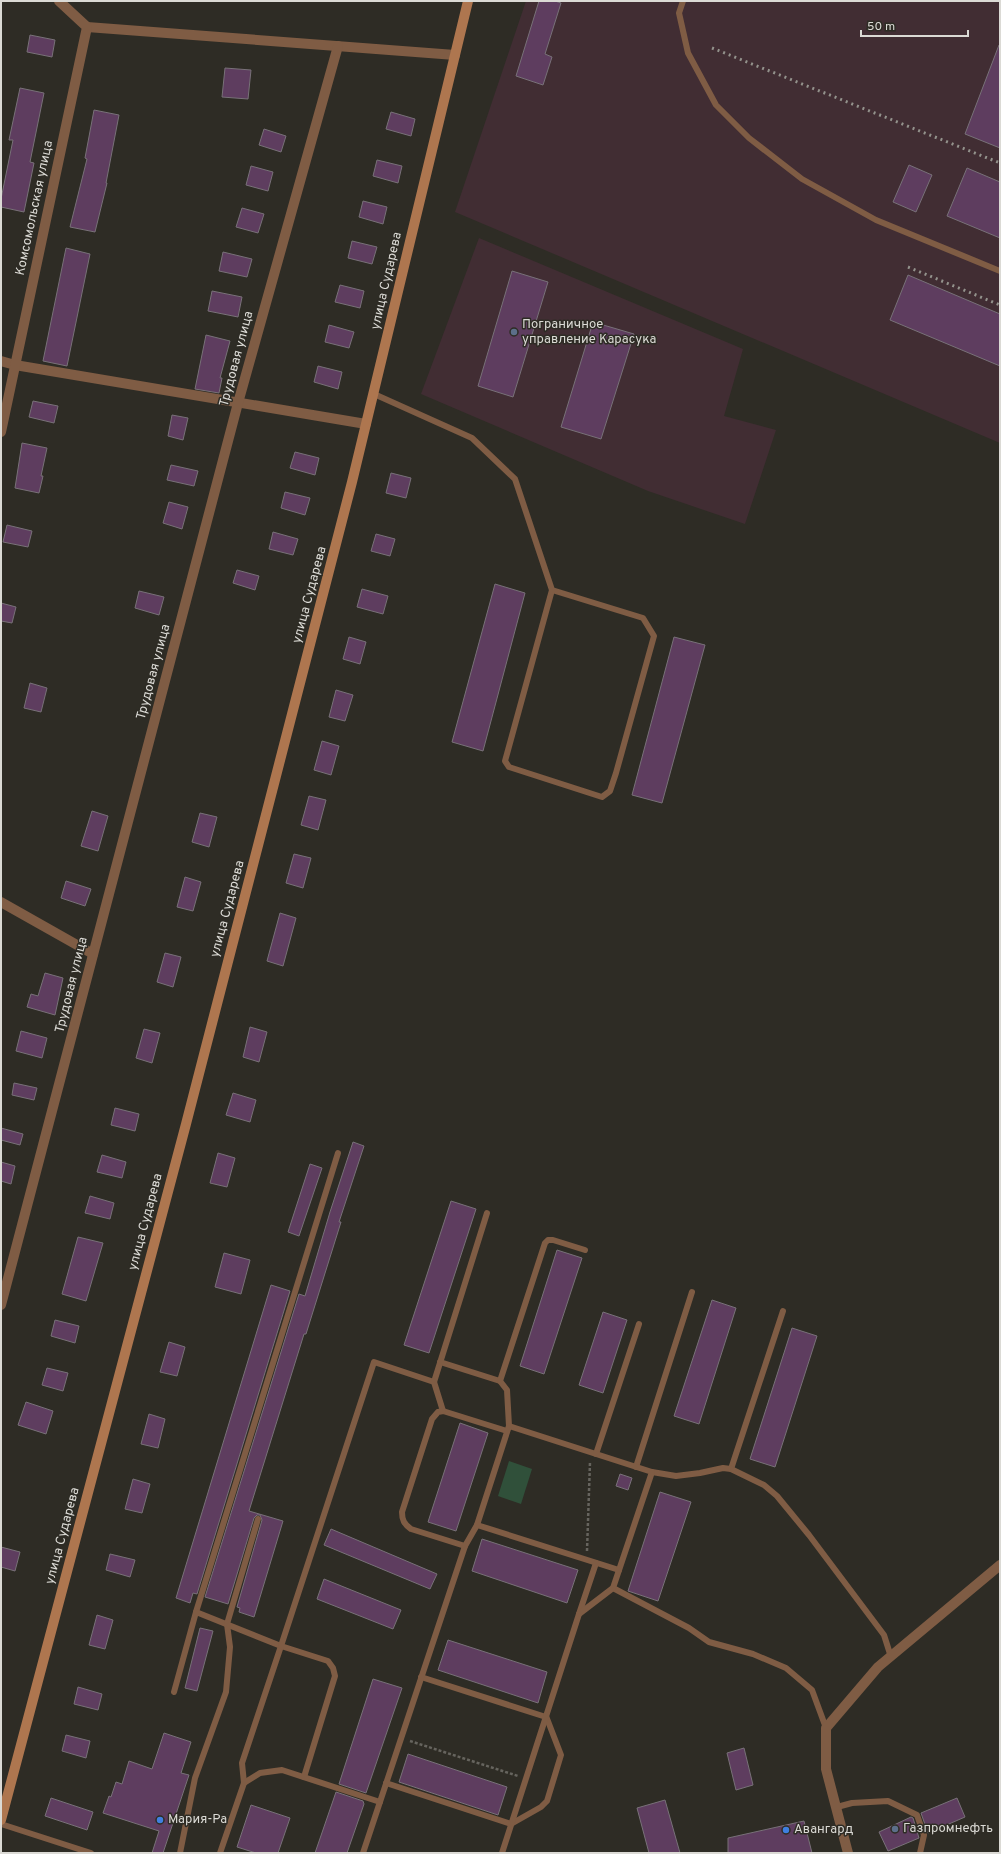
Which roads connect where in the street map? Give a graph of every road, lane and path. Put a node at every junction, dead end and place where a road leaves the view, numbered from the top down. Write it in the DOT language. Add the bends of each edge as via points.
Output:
graph roads {
  1 [pos="59,1"];
  2 [pos="468,1"];
  3 [pos="683,1"];
  4 [pos="87,27"];
  5 [pos="338,46"];
  6 [pos="455,55"];
  7 [pos="1000,271"];
  8 [pos="1,361"];
  9 [pos="15,365"];
  10 [pos="374,394"];
  11 [pos="238,403"];
  12 [pos="366,424"];
  13 [pos="1,432"];
  14 [pos="552,590"];
  15 [pos="1,902"];
  16 [pos="93,954"];
  17 [pos="338,1153"];
  18 [pos="487,1213"];
  19 [pos="585,1250"];
  20 [pos="692,1292"];
  21 [pos="1,1305"];
  22 [pos="783,1311"];
  23 [pos="639,1324"];
  24 [pos="440,1362"];
  25 [pos="500,1381"];
  26 [pos="434,1382"];
  27 [pos="443,1412"];
  28 [pos="508,1429"];
  29 [pos="593,1453"];
  30 [pos="636,1467"];
  31 [pos="731,1469"];
  32 [pos="652,1472"];
  33 [pos="258,1519"];
  34 [pos="477,1525"];
  35 [pos="464,1546"];
  36 [pos="587,1560"];
  37 [pos="596,1563"];
  38 [pos="1000,1566"];
  39 [pos="619,1570"];
  40 [pos="613,1588"];
  41 [pos="196,1612"];
  42 [pos="580,1614"];
  43 [pos="227,1624"];
  44 [pos="281,1646"];
  45 [pos="891,1657"];
  46 [pos="421,1677"];
  47 [pos="174,1692"];
  48 [pos="546,1717"];
  49 [pos="826,1728"];
  50 [pos="401,1738"];
  51 [pos="304,1777"];
  52 [pos="526,1779"];
  53 [pos="244,1783"];
  54 [pos="386,1784"];
  55 [pos="380,1802"];
  56 [pos="837,1807"];
  57 [pos="1,1820"];
  58 [pos="1,1824"];
  59 [pos="511,1824"];
  60 [pos="91,1853"];
  61 [pos="180,1853"];
  62 [pos="220,1853"];
  63 [pos="363,1853"];
  64 [pos="502,1853"];
  65 [pos="848,1853"];
  66 [pos="920,1853"];
  1 -- 4 [label="street"];
  2 -- 6 [label="street, улица Сударева"];
  3 -- 7 [label="lane" via="679,13 688,53 716,105 748,138 802,179 876,220"];
  4 -- 5 [label="street"];
  4 -- 9 [label="street, Комсомольская улица"];
  5 -- 6 [label="street"];
  5 -- 11 [label="street, Трудовая улица"];
  6 -- 10 [label="street, улица Сударева"];
  8 -- 9 [label="street"];
  9 -- 11 [label="street"];
  9 -- 13 [label="street, Комсомольская улица"];
  10 -- 12 [label="street, улица Сударева"];
  10 -- 14 [label="lane" via="472,438 515,479"];
  11 -- 12 [label="street"];
  11 -- 16 [label="street, Трудовая улица"];
  12 -- 57 [label="street, улица Сударева" via="184,1132"];
  14 -- 14 [label="lane" via="505,761 509,767 602,797 610,791 616,773 654,636 643,618"];
  15 -- 16 [label="street"];
  16 -- 21 [label="street, Трудовая улица"];
  17 -- 41 [label="lane"];
  18 -- 24 [label="lane"];
  19 -- 25 [label="lane" via="553,1240 544,1243"];
  20 -- 30 [label="lane"];
  22 -- 31 [label="lane"];
  23 -- 29 [label="lane"];
  24 -- 25 [label="lane"];
  24 -- 26 [label="lane"];
  25 -- 28 [label="lane" via="507,1390"];
  26 -- 27 [label="lane"];
  26 -- 44 [label="lane" via="374,1362"];
  27 -- 28 [label="lane"];
  27 -- 35 [label="lane" via="438,1412 432,1419 402,1512 402,1519 411,1529"];
  28 -- 29 [label="lane"];
  28 -- 34 [label="lane"];
  29 -- 30 [label="lane"];
  29 -- 36 [label="path"];
  30 -- 32 [label="lane"];
  31 -- 32 [label="lane" via="717,1468 676,1476"];
  31 -- 45 [label="lane" via="754,1479 777,1496 884,1636"];
  32 -- 39 [label="lane"];
  33 -- 43 [label="lane"];
  34 -- 35 [label="lane"];
  34 -- 36 [label="lane"];
  35 -- 46 [label="lane"];
  36 -- 37 [label="lane"];
  37 -- 39 [label="lane"];
  37 -- 42 [label="lane"];
  38 -- 45 [label="street"];
  39 -- 40 [label="lane"];
  40 -- 42 [label="lane"];
  40 -- 49 [label="lane" via="689,1628 709,1642 753,1654 786,1668 812,1690"];
  41 -- 43 [label="lane"];
  41 -- 47 [label="lane"];
  42 -- 48 [label="lane"];
  43 -- 44 [label="lane"];
  43 -- 61 [label="lane" via="230,1647 226,1692 195,1778"];
  44 -- 51 [label="lane" via="328,1661 334,1668 335,1676"];
  44 -- 53 [label="lane" via="242,1763"];
  45 -- 49 [label="street" via="878,1667"];
  46 -- 48 [label="lane"];
  46 -- 50 [label="lane"];
  48 -- 52 [label="lane"];
  48 -- 59 [label="lane" via="561,1759 544,1805"];
  49 -- 56 [label="street" via="826,1770"];
  50 -- 52 [label="path"];
  50 -- 54 [label="lane"];
  51 -- 53 [label="lane" via="282,1770 260,1773"];
  51 -- 55 [label="lane"];
  52 -- 59 [label="lane"];
  53 -- 62 [label="lane"];
  54 -- 55 [label="lane"];
  54 -- 59 [label="lane"];
  55 -- 63 [label="lane"];
  56 -- 65 [label="street"];
  56 -- 66 [label="lane" via="888,1800 917,1815 924,1835"];
  58 -- 60 [label="lane"];
  59 -- 64 [label="lane"];
}
